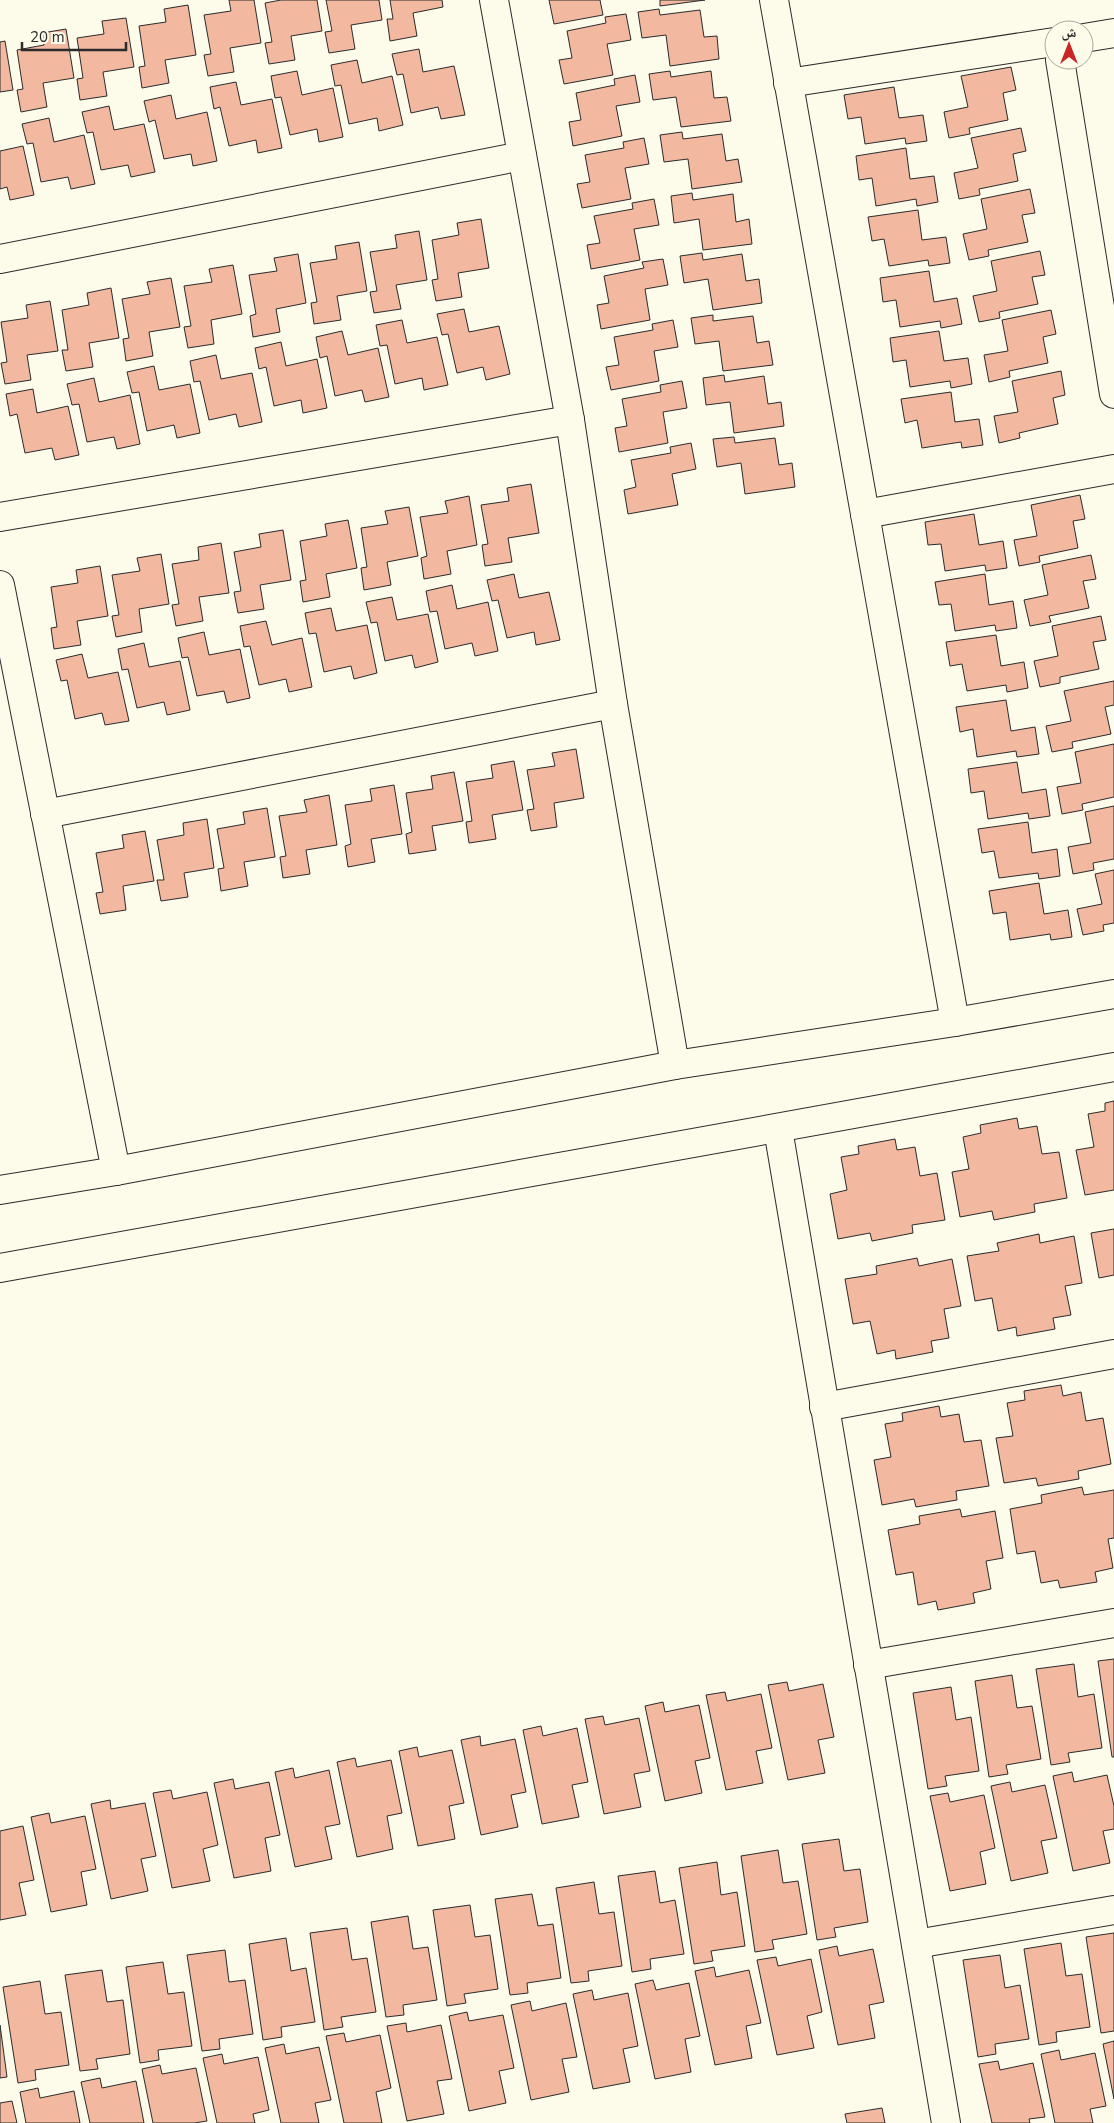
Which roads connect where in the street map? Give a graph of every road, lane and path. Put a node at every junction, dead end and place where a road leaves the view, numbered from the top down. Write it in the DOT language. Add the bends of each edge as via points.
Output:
graph roads {
  1 [pos="494,0"];
  2 [pos="774,0"];
  3 [pos="1114,33"];
  4 [pos="1094,36"];
  5 [pos="1044,44"];
  6 [pos="1062,70"];
  7 [pos="788,83"];
  8 [pos="522,156"];
  9 [pos="0,259"];
  10 [pos="1114,394"];
  11 [pos="570,420"];
  12 [pos="1114,469"];
  13 [pos="865,514"];
  14 [pos="0,517"];
  15 [pos="0,585"];
  16 [pos="613,704"];
  17 [pos="45,814"];
  18 [pos="1114,994"];
  19 [pos="955,1022"];
  20 [pos="676,1064"];
  21 [pos="1114,1067"];
  22 [pos="778,1129"];
  23 [pos="116,1170"];
  24 [pos="0,1190"];
  25 [pos="0,1268"];
  26 [pos="1114,1354"];
  27 [pos="824,1407"];
  28 [pos="1114,1623"];
  29 [pos="868,1665"];
  30 [pos="1114,1910"];
  31 [pos="916,1944"];
  32 [pos="946,2123"];
  1 -- 8 [label="street"];
  2 -- 7 [label="street"];
  3 -- 4 [label="street"];
  5 -- 7 [label="street"];
  6 -- 10 [label="street"];
  7 -- 13 [label="street"];
  8 -- 9 [label="street"];
  8 -- 11 [label="street"];
  11 -- 14 [label="street"];
  11 -- 16 [label="street"];
  12 -- 13 [label="street"];
  13 -- 19 [label="street"];
  15 -- 17 [label="street"];
  16 -- 17 [label="street"];
  16 -- 20 [label="street"];
  17 -- 23 [label="street"];
  18 -- 19 [label="street"];
  19 -- 20 [label="street"];
  20 -- 23 [label="street"];
  21 -- 22 [label="street"];
  22 -- 25 [label="street"];
  22 -- 27 [label="street"];
  23 -- 24 [label="street"];
  26 -- 27 [label="street"];
  27 -- 29 [label="street"];
  28 -- 29 [label="street"];
  29 -- 31 [label="street"];
  30 -- 31 [label="street"];
  31 -- 32 [label="street"];
}
